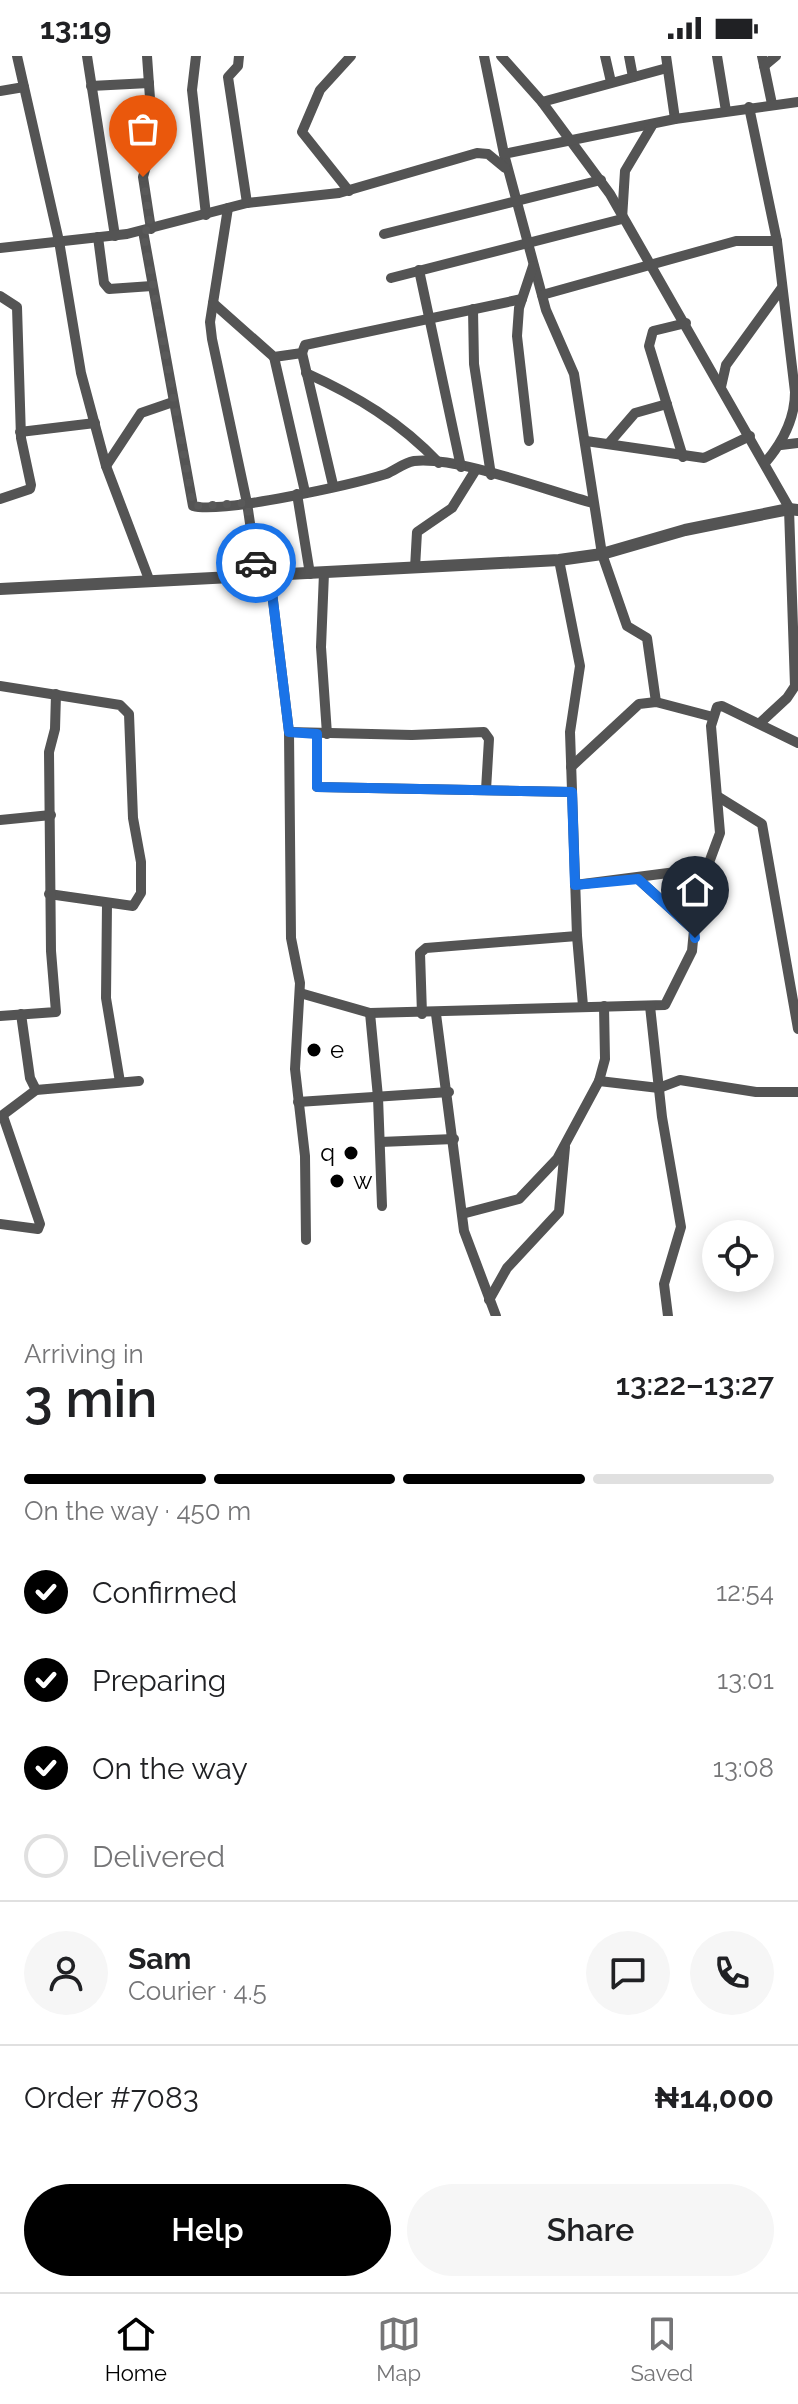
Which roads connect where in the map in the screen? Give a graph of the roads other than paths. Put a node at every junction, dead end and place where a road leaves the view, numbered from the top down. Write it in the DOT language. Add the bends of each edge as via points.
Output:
graph roads {
  1 [pos="17,56"];
  2 [pos="87,56"];
  3 [pos="147,56"];
  4 [pos="196,56"];
  5 [pos="239,56"];
  6 [pos="351,56"];
  7 [pos="484,56"];
  8 [pos="501,56"];
  9 [pos="605,56"];
  10 [pos="629,56"];
  11 [pos="717,56"];
  12 [pos="776,56"];
  13 [pos="763,61"];
  14 [pos="666,62"];
  15 [pos="633,77"];
  16 [pos="611,82"];
  17 [pos="149,83"];
  18 [pos="91,86"];
  19 [pos="24,87"];
  20 [pos="0,91"];
  21 [pos="542,102"];
  22 [pos="798,102"];
  23 [pos="772,104"];
  24 [pos="749,107"];
  25 [pos="726,111"];
  26 [pos="675,119"];
  27 [pos="653,124"];
  28 [pos="572,141"];
  29 [pos="504,154"];
  30 [pos="509,172"];
  31 [pos="601,180"];
  32 [pos="349,191"];
  33 [pos="516,202"];
  34 [pos="247,203"];
  35 [pos="228,208"];
  36 [pos="206,215"];
  37 [pos="622,219"];
  38 [pos="147,230"];
  39 [pos="384,234"];
  40 [pos="115,236"];
  41 [pos="98,237"];
  42 [pos="0,239"];
  43 [pos="59,241"];
  44 [pos="777,241"];
  45 [pos="527,243"];
  46 [pos="5,248"];
  47 [pos="650,264"];
  48 [pos="533,265"];
  49 [pos="419,270"];
  50 [pos="391,278"];
  51 [pos="152,286"];
  52 [pos="781,289"];
  53 [pos="542,295"];
  54 [pos="0,296"];
  55 [pos="522,299"];
  56 [pos="213,303"];
  57 [pos="473,309"];
  58 [pos="429,316"];
  59 [pos="686,323"];
  60 [pos="302,353"];
  61 [pos="274,357"];
  62 [pos="306,373"];
  63 [pos="721,387"];
  64 [pos="796,392"];
  65 [pos="173,402"];
  66 [pos="667,404"];
  67 [pos="95,423"];
  68 [pos="20,432"];
  69 [pos="750,436"];
  70 [pos="529,441"];
  71 [pos="586,441"];
  72 [pos="610,442"];
  73 [pos="798,443"];
  74 [pos="781,445"];
  75 [pos="683,457"];
  76 [pos="765,463"];
  77 [pos="441,464"];
  78 [pos="106,466"];
  79 [pos="461,467"];
  80 [pos="475,471"];
  81 [pos="491,475"];
  82 [pos="333,485"];
  83 [pos="301,493"];
  84 [pos="0,499"];
  85 [pos="247,503"];
  86 [pos="593,503"];
  87 [pos="793,510"];
  88 [pos="602,554"];
  89 [pos="559,560"];
  90 [pos="415,568"];
  91 [pos="324,573"];
  92 [pos="310,574"];
  93 [pos="264,576"];
  94 [pos="150,582"];
  95 [pos="0,589"];
  96 [pos="795,600"];
  97 [pos="0,686"];
  98 [pos="56,694"];
  99 [pos="656,702"];
  100 [pos="713,717"];
  101 [pos="760,723"];
  102 [pos="289,732"];
  103 [pos="322,734"];
  104 [pos="798,743"];
  105 [pos="571,767"];
  106 [pos="486,790"];
  107 [pos="572,792"];
  108 [pos="717,796"];
  109 [pos="51,815"];
  110 [pos="0,820"];
  111 [pos="638,879"];
  112 [pos="575,885"];
  113 [pos="49,894"];
  114 [pos="107,904"];
  115 [pos="577,936"];
  116 [pos="300,993"];
  117 [pos="583,1006"];
  118 [pos="604,1006"];
  119 [pos="650,1006"];
  120 [pos="370,1013"];
  121 [pos="21,1014"];
  122 [pos="422,1014"];
  123 [pos="436,1014"];
  124 [pos="0,1016"];
  125 [pos="798,1029"];
  126 [pos="139,1081"];
  127 [pos="599,1081"];
  128 [pos="120,1082"];
  129 [pos="659,1088"];
  130 [pos="36,1090"];
  131 [pos="449,1092"];
  132 [pos="798,1092"];
  133 [pos="378,1097"];
  134 [pos="298,1102"];
  135 [pos="1,1117"];
  136 [pos="454,1139"];
  137 [pos="380,1142"];
  138 [pos="565,1146"];
  139 [pos="382,1206"];
  140 [pos="462,1214"];
  141 [pos="0,1224"];
  142 [pos="306,1240"];
  143 [pos="489,1300"];
  144 [pos="496,1316"];
  145 [pos="668,1316"];
  1 -- 19 [label="street"];
  2 -- 18 [label="street"];
  3 -- 17 [label="street"];
  4 -- 36 [label="street" via="192,90"];
  5 -- 34 [label="street" via="228,77"];
  6 -- 32 [label="street" via="320,90 302,132"];
  7 -- 29 [label="street"];
  8 -- 21 [label="street"];
  9 -- 16 [label="street"];
  10 -- 15 [label="street"];
  11 -- 25 [label="street"];
  12 -- 13 [label="street"];
  13 -- 23 [label="street"];
  14 -- 15 [label="street"];
  14 -- 26 [label="street"];
  15 -- 16 [label="street"];
  16 -- 21 [label="street"];
  17 -- 18 [label="street"];
  17 -- 38 [label="street" via="153,141 143,177"];
  18 -- 40 [label="street"];
  19 -- 20 [label="street"];
  19 -- 43 [label="street"];
  21 -- 28 [label="street"];
  22 -- 23 [label="street"];
  23 -- 24 [label="street"];
  24 -- 25 [label="street"];
  24 -- 44 [label="street"];
  25 -- 26 [label="street"];
  26 -- 27 [label="street"];
  27 -- 28 [label="street"];
  27 -- 37 [label="street" via="625,171"];
  28 -- 29 [label="street"];
  28 -- 31 [label="street"];
  29 -- 30 [label="street"];
  30 -- 32 [label="street" via="488,154 477,153"];
  30 -- 33 [label="street"];
  31 -- 33 [label="street"];
  31 -- 37 [label="street"];
  32 -- 34 [label="street"];
  33 -- 39 [label="street"];
  33 -- 45 [label="street"];
  34 -- 35 [label="street"];
  35 -- 36 [label="street"];
  35 -- 56 [label="street"];
  36 -- 38 [label="street"];
  37 -- 45 [label="street"];
  37 -- 47 [label="street"];
  38 -- 40 [label="street"];
  38 -- 51 [label="street"];
  40 -- 41 [label="street"];
  41 -- 43 [label="street"];
  41 -- 51 [label="street" via="109,289"];
  42 -- 46 [label="street"];
  43 -- 46 [label="street"];
  43 -- 67 [label="street" via="81,373"];
  44 -- 47 [label="street" via="736,241"];
  44 -- 52 [label="street"];
  45 -- 48 [label="street"];
  45 -- 49 [label="street"];
  47 -- 53 [label="street"];
  47 -- 59 [label="street"];
  48 -- 53 [label="street"];
  48 -- 55 [label="street"];
  49 -- 50 [label="street"];
  49 -- 58 [label="street"];
  51 -- 65 [label="street"];
  52 -- 63 [label="street" via="726,365"];
  52 -- 64 [label="street"];
  53 -- 71 [label="street" via="574,374"];
  54 -- 68 [label="street" via="17,307"];
  55 -- 57 [label="street"];
  55 -- 70 [label="street" via="517,336"];
  56 -- 61 [label="street"];
  56 -- 85 [label="street" via="212,339"];
  57 -- 58 [label="street"];
  57 -- 81 [label="street" via="474,364"];
  58 -- 60 [label="street" via="305,345"];
  58 -- 79 [label="street"];
  59 -- 63 [label="street"];
  59 -- 66 [label="street" via="649,335"];
  60 -- 61 [label="street"];
  60 -- 62 [label="street"];
  61 -- 83 [label="street"];
  62 -- 77 [label="street" via="382,413"];
  62 -- 82 [label="street"];
  63 -- 69 [label="street"];
  64 -- 74 [label="street"];
  65 -- 78 [label="street" via="141,413"];
  65 -- 85 [label="street" via="193,506"];
  66 -- 72 [label="street" via="635,413"];
  66 -- 75 [label="street"];
  67 -- 68 [label="street"];
  67 -- 78 [label="street"];
  68 -- 84 [label="street" via="30,489"];
  69 -- 75 [label="street" via="704,458"];
  69 -- 76 [label="street"];
  71 -- 72 [label="street"];
  71 -- 86 [label="street"];
  72 -- 75 [label="street"];
  73 -- 74 [label="street"];
  74 -- 76 [label="street"];
  76 -- 87 [label="street"];
  77 -- 79 [label="street"];
  77 -- 82 [label="street" via="409,462 388,473"];
  78 -- 94 [label="street"];
  79 -- 80 [label="street"];
  80 -- 81 [label="street"];
  80 -- 90 [label="street" via="452,508 417,532"];
  81 -- 86 [label="street"];
  82 -- 83 [label="street"];
  83 -- 85 [label="street"];
  83 -- 92 [label="street"];
  85 -- 93 [label="street"];
  86 -- 88 [label="street"];
  87 -- 88 [label="street" via="685,530"];
  87 -- 96 [label="street"];
  88 -- 89 [label="street"];
  88 -- 99 [label="street" via="627,626 647,638"];
  89 -- 90 [label="street"];
  89 -- 105 [label="street" via="580,666 570,732"];
  90 -- 91 [label="street"];
  91 -- 92 [label="street"];
  91 -- 103 [label="street"];
  92 -- 93 [label="street"];
  93 -- 94 [label="street"];
  93 -- 102 [label="street"];
  94 -- 95 [label="street"];
  96 -- 101 [label="street" via="795,686"];
  97 -- 98 [label="street"];
  98 -- 109 [label="street" via="49,752"];
  98 -- 114 [label="street" via="120,705 129,714 141,893 133,906"];
  99 -- 100 [label="street"];
  99 -- 105 [label="street" via="639,704"];
  100 -- 101 [label="street" via="722,706"];
  100 -- 108 [label="street"];
  101 -- 104 [label="street"];
  102 -- 103 [label="street"];
  102 -- 116 [label="street" via="291,938"];
  103 -- 106 [label="street" via="484,732 489,739"];
  103 -- 106 [label="street" via="317,787"];
  105 -- 107 [label="street"];
  106 -- 107 [label="street"];
  107 -- 112 [label="street"];
  108 -- 111 [label="street" via="720,839 707,868"];
  108 -- 125 [label="street" via="762,824"];
  109 -- 110 [label="street"];
  109 -- 113 [label="street"];
  111 -- 112 [label="street"];
  111 -- 119 [label="street" via="694,930 695,938 667,1004"];
  112 -- 115 [label="street"];
  113 -- 114 [label="street"];
  113 -- 121 [label="street" via="56,1012"];
  114 -- 128 [label="street" via="106,998"];
  115 -- 117 [label="street"];
  115 -- 122 [label="street" via="426,948 420,953"];
  116 -- 120 [label="street"];
  116 -- 134 [label="street"];
  117 -- 118 [label="street"];
  117 -- 123 [label="street"];
  118 -- 119 [label="street"];
  118 -- 127 [label="street" via="605,1059"];
  119 -- 129 [label="street"];
  120 -- 122 [label="street"];
  120 -- 133 [label="street"];
  121 -- 124 [label="street"];
  121 -- 130 [label="street"];
  122 -- 123 [label="street"];
  123 -- 131 [label="street"];
  126 -- 128 [label="street"];
  127 -- 129 [label="street"];
  127 -- 138 [label="street"];
  128 -- 130 [label="street"];
  129 -- 132 [label="street" via="680,1080 756,1092"];
  129 -- 145 [label="street" via="681,1227 664,1284"];
  130 -- 135 [label="street"];
  131 -- 133 [label="street"];
  131 -- 136 [label="street"];
  133 -- 134 [label="street"];
  133 -- 137 [label="street"];
  134 -- 142 [label="street"];
  135 -- 141 [label="street" via="40,1224 38,1229"];
  136 -- 137 [label="street"];
  136 -- 140 [label="street"];
  137 -- 139 [label="street"];
  138 -- 140 [label="street" via="519,1199"];
  138 -- 143 [label="street" via="559,1212 507,1268"];
  140 -- 143 [label="street"];
  143 -- 144 [label="street"];
}
